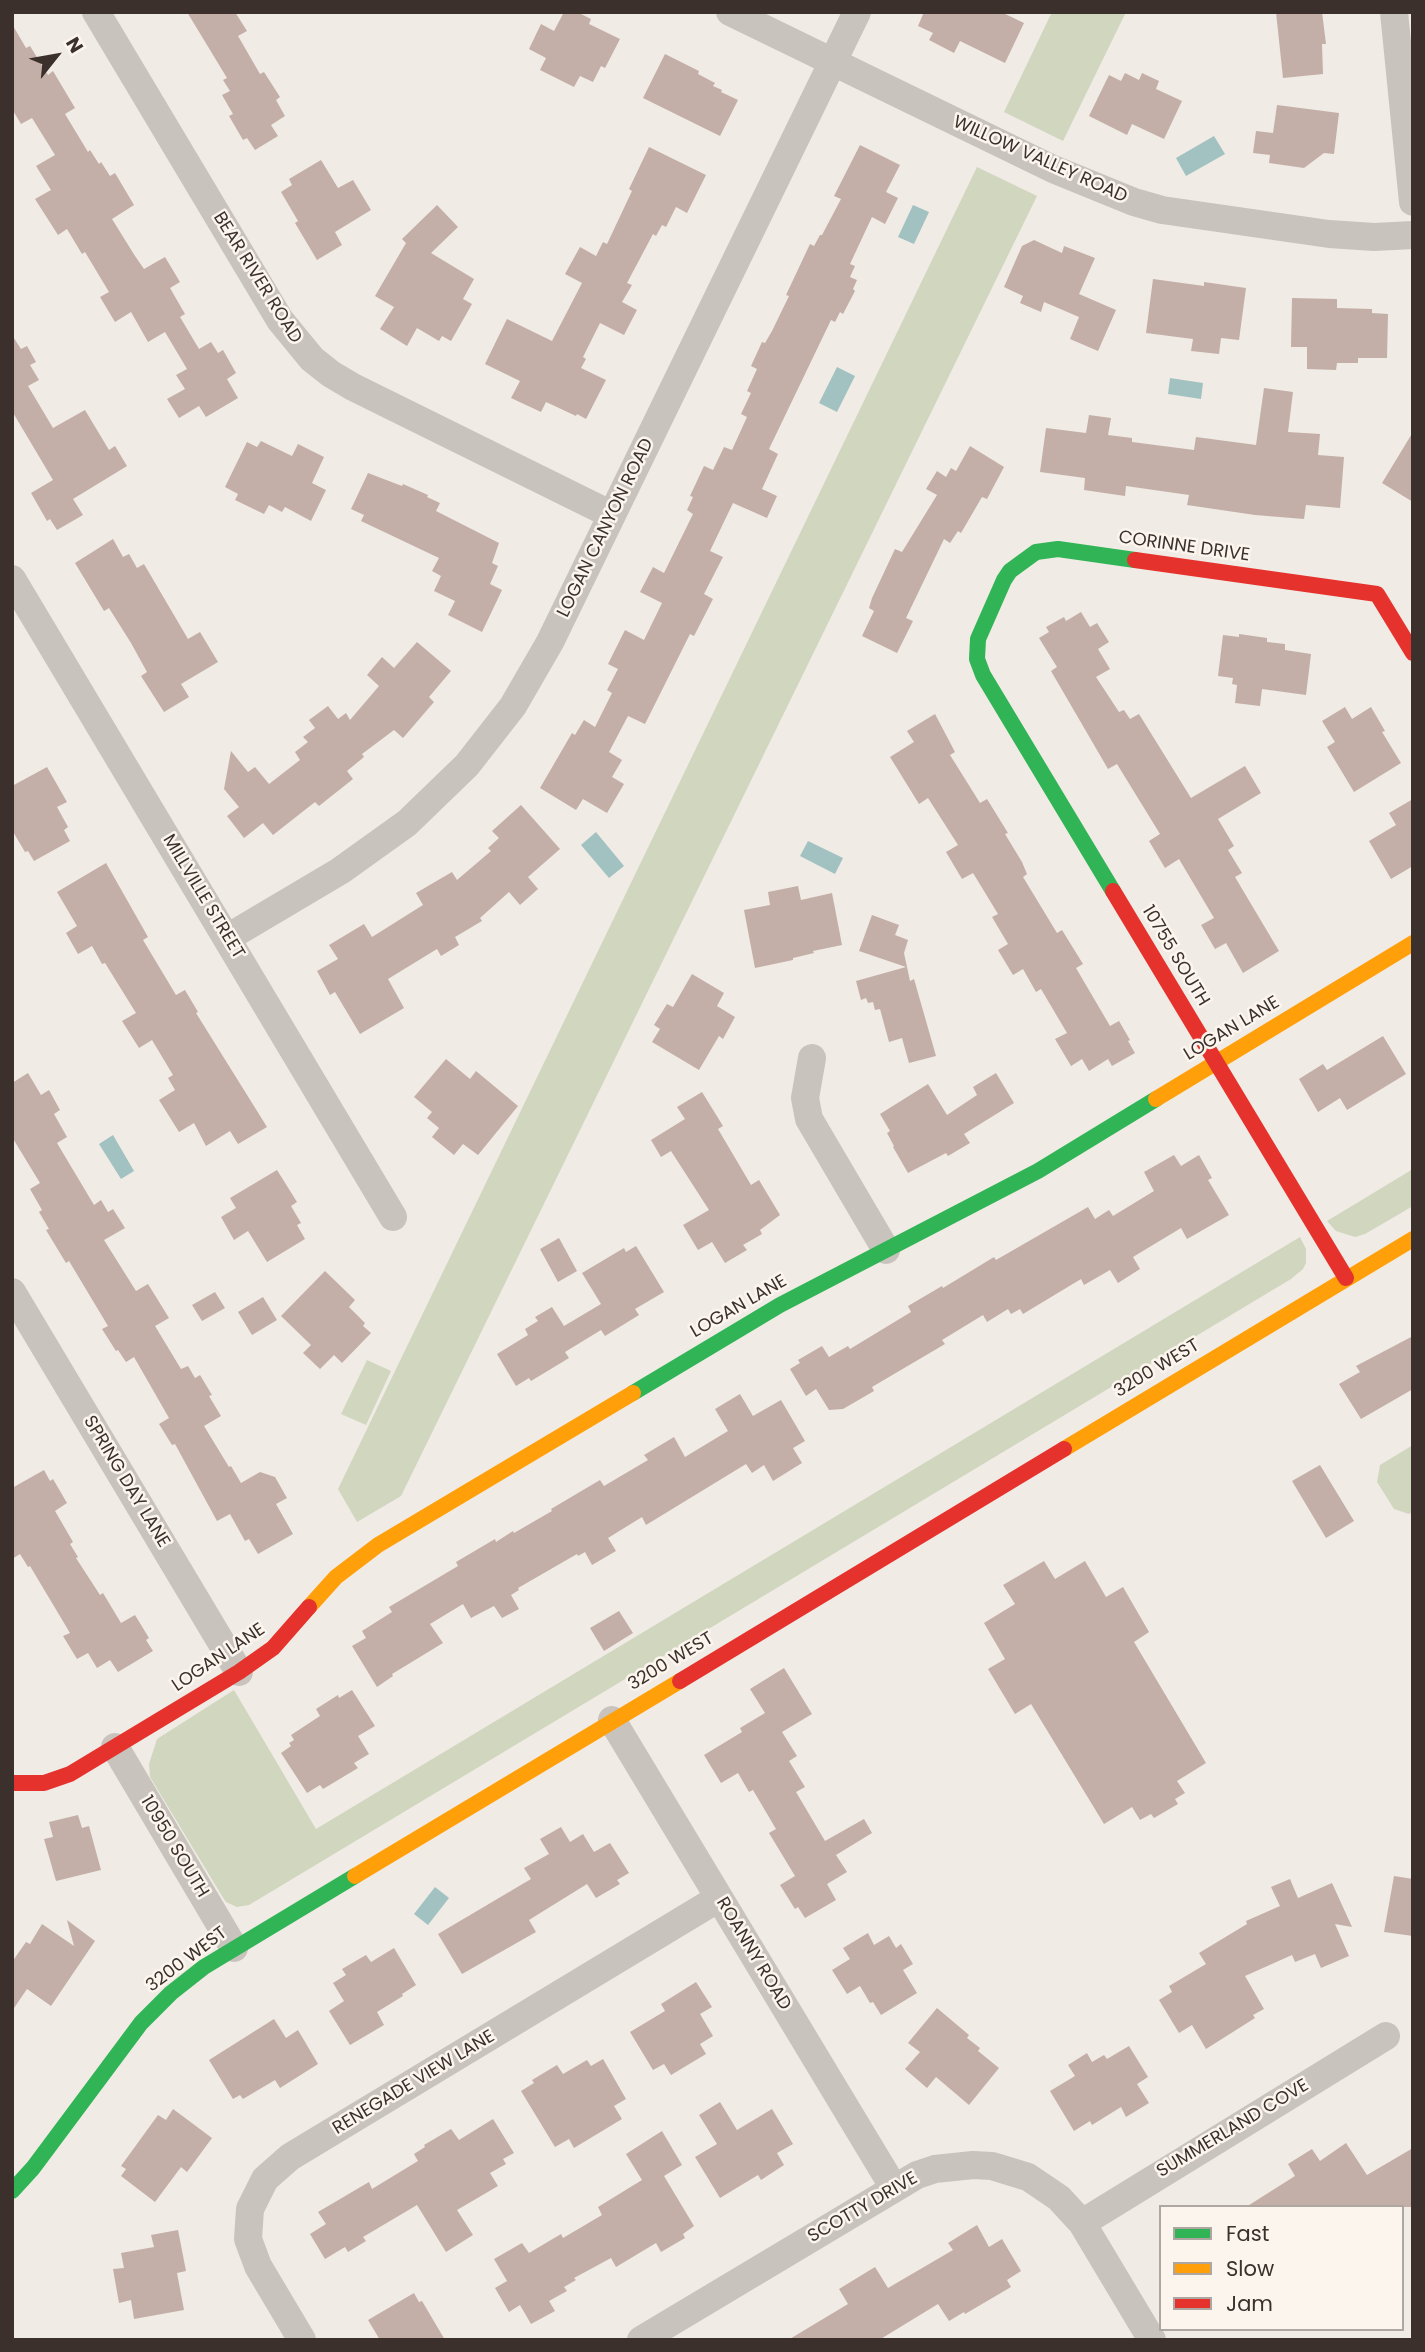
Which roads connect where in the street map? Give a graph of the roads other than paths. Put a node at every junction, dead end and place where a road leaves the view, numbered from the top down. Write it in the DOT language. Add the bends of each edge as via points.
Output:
graph roads {
  1 [pos="96,12"];
  2 [pos="730,12"];
  3 [pos="857,12"];
  4 [pos="1394,12"];
  5 [pos="833,62"];
  6 [pos="1413,202"];
  7 [pos="1413,235"];
  8 [pos="612,515"];
  9 [pos="16,592"];
  10 [pos="977,652"];
  11 [pos="1413,653"];
  12 [pos="227,938"];
  13 [pos="1413,943"];
  14 [pos="812,1058"];
  15 [pos="1216,1062"];
  16 [pos="393,1217"];
  17 [pos="1413,1239"];
  18 [pos="886,1250"];
  19 [pos="1346,1278"];
  20 [pos="12,1292"];
  21 [pos="239,1672"];
  22 [pos="612,1720"];
  23 [pos="115,1746"];
  24 [pos="12,1783"];
  25 [pos="719,1898"];
  26 [pos="234,1948"];
  27 [pos="1386,2036"];
  28 [pos="894,2188"];
  29 [pos="12,2191"];
  30 [pos="1082,2224"];
  31 [pos="302,2340"];
  32 [pos="641,2340"];
  33 [pos="1152,2340"];
  1 -- 8 [label="street, BEAR RIVER ROAD" via="280,320 312,359 353,387"];
  2 -- 5 [label="street, WILLOW VALLEY ROAD"];
  3 -- 5 [label="street, LOGAN CANYON ROAD"];
  4 -- 6 [label="street"];
  5 -- 7 [label="street, WILLOW VALLEY ROAD" via="1053,169 1133,202 1329,234"];
  5 -- 8 [label="street, LOGAN CANYON ROAD"];
  8 -- 12 [label="street, LOGAN CANYON ROAD" via="532,674 467,765 408,823 374,848"];
  9 -- 12 [label="street, MILLVILLE STREET"];
  10 -- 11 [label="street, CORINNE DRIVE" via="982,627 1010,571 1037,552 1058,549 1377,594"];
  10 -- 15 [label="street, 10755 SOUTH" via="983,675"];
  12 -- 16 [label="street, MILLVILLE STREET"];
  13 -- 15 [label="street, LOGAN LANE"];
  14 -- 18 [label="street" via="805,1098 809,1119"];
  15 -- 18 [label="street, LOGAN LANE" via="1038,1171"];
  15 -- 19 [label="street, 10755 SOUTH"];
  17 -- 19 [label="street, 3200 WEST"];
  18 -- 21 [label="street, LOGAN LANE" via="743,1326 378,1545 336,1577 273,1648"];
  19 -- 22 [label="street, 3200 WEST"];
  20 -- 21 [label="street, SPRING DAY LANE"];
  21 -- 23 [label="street, LOGAN LANE"];
  22 -- 25 [label="street, ROANNY ROAD"];
  22 -- 26 [label="street, 3200 WEST"];
  23 -- 24 [label="street, LOGAN LANE" via="57,1779"];
  23 -- 26 [label="street, 10950 SOUTH"];
  25 -- 28 [label="street, ROANNY ROAD"];
  25 -- 31 [label="street, RENEGADE VIEW LANE" via="290,2157 265,2179 250,2209 250,2246"];
  26 -- 29 [label="street, 3200 WEST" via="171,1993 141,2023"];
  27 -- 30 [label="street, SUMMERLAND COVE"];
  28 -- 30 [label="street, SCOTTY DRIVE" via="935,2169 992,2166 1044,2186"];
  28 -- 32 [label="street, SCOTTY DRIVE"];
  30 -- 33 [label="street, SCOTTY DRIVE"];
}
